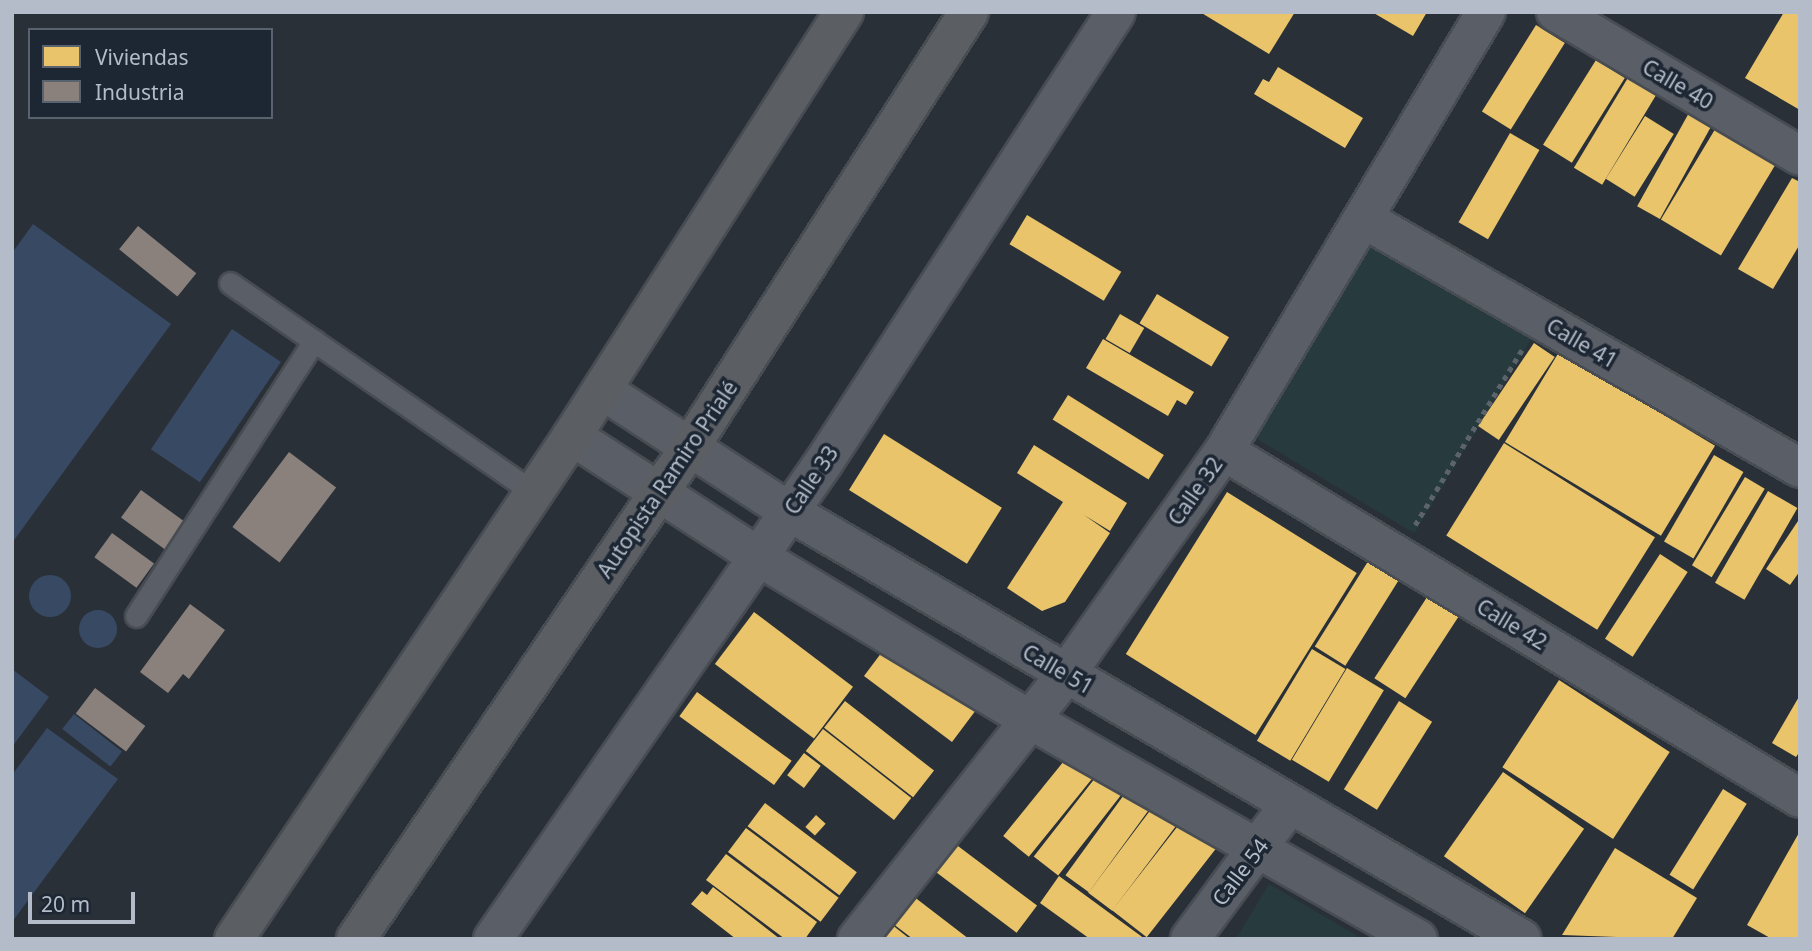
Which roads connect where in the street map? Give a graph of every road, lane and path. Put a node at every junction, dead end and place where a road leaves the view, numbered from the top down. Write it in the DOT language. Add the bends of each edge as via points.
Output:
graph roads {
  1 [pos="844,12"];
  2 [pos="969,12"];
  3 [pos="1116,12"];
  4 [pos="1486,12"];
  5 [pos="1556,12"];
  6 [pos="1800,156"];
  7 [pos="1364,219"];
  8 [pos="230,283"];
  9 [pos="1540,319"];
  10 [pos="314,341"];
  11 [pos="601,390"];
  12 [pos="572,436"];
  13 [pos="690,447"];
  14 [pos="1224,451"];
  15 [pos="1800,468"];
  16 [pos="659,492"];
  17 [pos="534,493"];
  18 [pos="790,512"];
  19 [pos="1396,555"];
  20 [pos="759,557"];
  21 [pos="136,616"];
  22 [pos="1066,674"];
  23 [pos="1027,718"];
  24 [pos="1800,798"];
  25 [pos="1290,804"];
  26 [pos="1257,849"];
  27 [pos="234,939"];
  28 [pos="356,939"];
  29 [pos="493,939"];
  30 [pos="857,939"];
  31 [pos="1190,939"];
  32 [pos="1418,939"];
  33 [pos="1522,939"];
  1 -- 11 [label="highway"];
  2 -- 13 [label="highway, Autopista Ramiro Prialé"];
  3 -- 18 [label="street, Calle 33"];
  4 -- 7 [label="street, Calle 32"];
  5 -- 6 [label="street, Calle 40"];
  7 -- 9 [label="street, Calle 41"];
  7 -- 14 [label="street, Calle 32"];
  8 -- 10 [label="lane"];
  9 -- 15 [label="street, Calle 41"];
  9 -- 19 [label="path"];
  10 -- 17 [label="lane"];
  10 -- 21 [label="lane"];
  11 -- 12 [label="highway"];
  11 -- 13 [label="street, Calle 51"];
  12 -- 16 [label="street"];
  12 -- 17 [label="highway"];
  13 -- 16 [label="highway, Autopista Ramiro Prialé"];
  13 -- 18 [label="street, Calle 51"];
  14 -- 19 [label="street, Calle 42"];
  14 -- 22 [label="street, Calle 32"];
  16 -- 20 [label="street"];
  16 -- 28 [label="highway, Autopista Ramiro Prialé"];
  17 -- 27 [label="highway"];
  18 -- 20 [label="street, Calle 33"];
  18 -- 22 [label="street, Calle 51"];
  19 -- 24 [label="street, Calle 42"];
  20 -- 23 [label="street"];
  20 -- 29 [label="street, Calle 33"];
  22 -- 23 [label="street, Calle 32"];
  22 -- 25 [label="street, Calle 51"];
  23 -- 26 [label="street"];
  23 -- 30 [label="street, Calle 32"];
  25 -- 26 [label="street, Calle 54"];
  25 -- 33 [label="street, Calle 51"];
  26 -- 31 [label="street, Calle 54"];
  26 -- 32 [label="street"];
}
